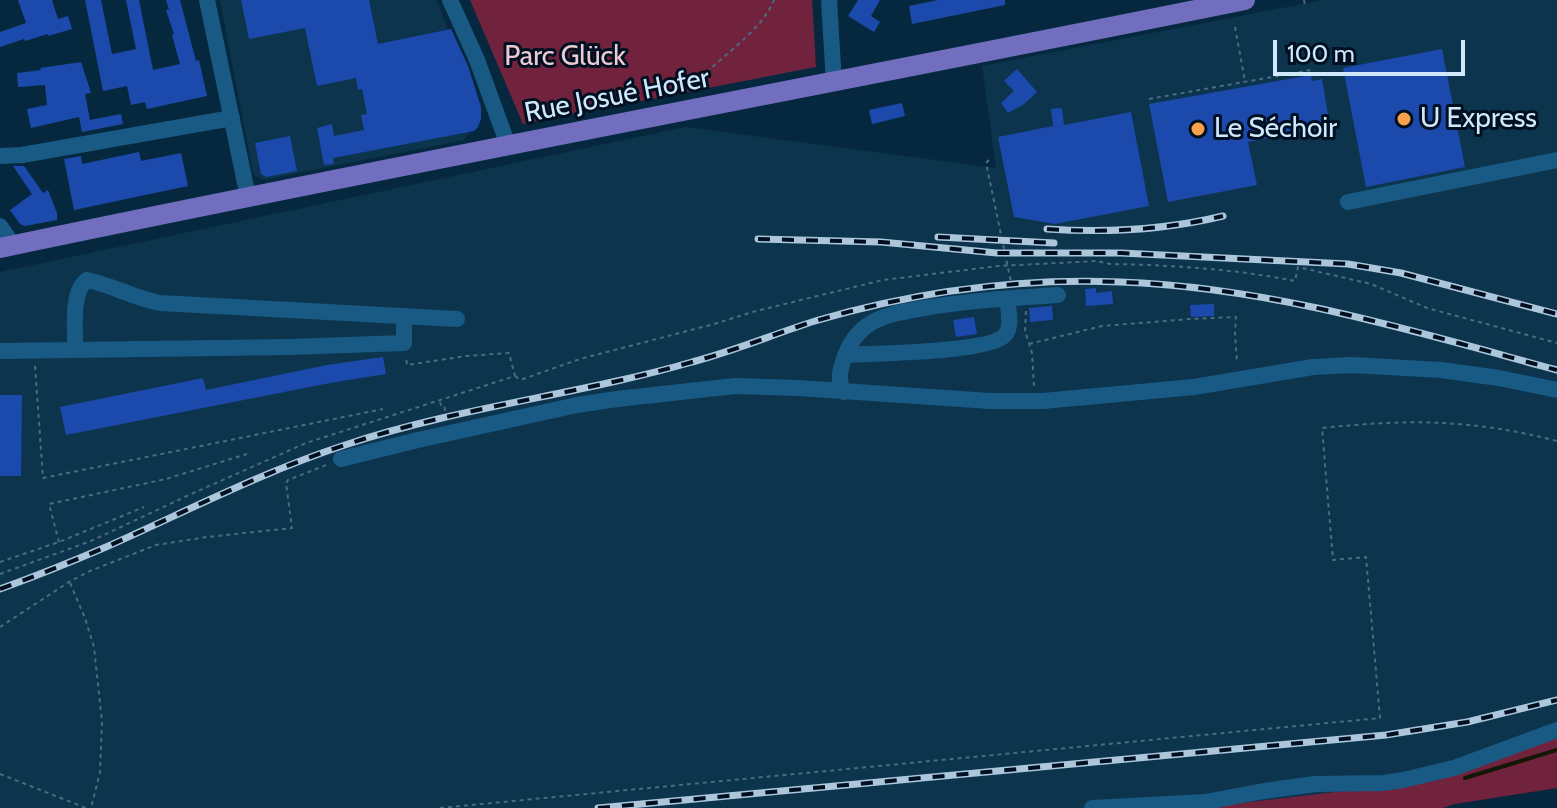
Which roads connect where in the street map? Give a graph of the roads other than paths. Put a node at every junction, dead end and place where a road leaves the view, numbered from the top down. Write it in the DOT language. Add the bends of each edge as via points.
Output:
graph roads {
  1 [pos="207,0"];
  2 [pos="450,0"];
  3 [pos="829,0"];
  4 [pos="1245,0"];
  5 [pos="1157,10"];
  6 [pos="834,83"];
  7 [pos="232,118"];
  8 [pos="508,145"];
  9 [pos="0,156"];
  10 [pos="1557,160"];
  11 [pos="248,197"];
  12 [pos="1348,202"];
  13 [pos="0,226"];
  14 [pos="7,246"];
  15 [pos="1010,292"];
  16 [pos="1058,295"];
  17 [pos="404,317"];
  18 [pos="457,319"];
  19 [pos="75,350"];
  20 [pos="0,351"];
  21 [pos="845,355"];
  22 [pos="1557,390"];
  23 [pos="844,392"];
  24 [pos="341,459"];
  25 [pos="1557,730"];
  26 [pos="1092,808"];
  1 -- 7 [label="street"];
  2 -- 8 [label="street"];
  3 -- 6 [label="street"];
  4 -- 5 [label="main road, Rue Josué Hofer"];
  5 -- 6 [label="main road, Rue Josué Hofer"];
  6 -- 8 [label="main road, Rue Josué Hofer"];
  7 -- 9 [label="street"];
  7 -- 11 [label="street"];
  8 -- 11 [label="main road, Rue Josué Hofer"];
  10 -- 12 [label="street"];
  11 -- 14 [label="main road, Rue Josué Hofer"];
  13 -- 14 [label="street"];
  15 -- 16 [label="street"];
  15 -- 21 [label="street" via="887,316 859,332"];
  15 -- 21 [label="street" via="1008,332 994,342"];
  17 -- 18 [label="street"];
  17 -- 19 [label="street" via="404,343"];
  17 -- 19 [label="street" via="160,303 87,280 78,291"];
  19 -- 20 [label="street"];
  21 -- 23 [label="street" via="840,372"];
  22 -- 23 [label="street" via="1469,374 1373,365 1322,366 1102,397 1034,401"];
  23 -- 24 [label="street" via="735,386 577,405"];
  25 -- 26 [label="street" via="1454,768 1403,780 1315,784 1205,802"];
}
